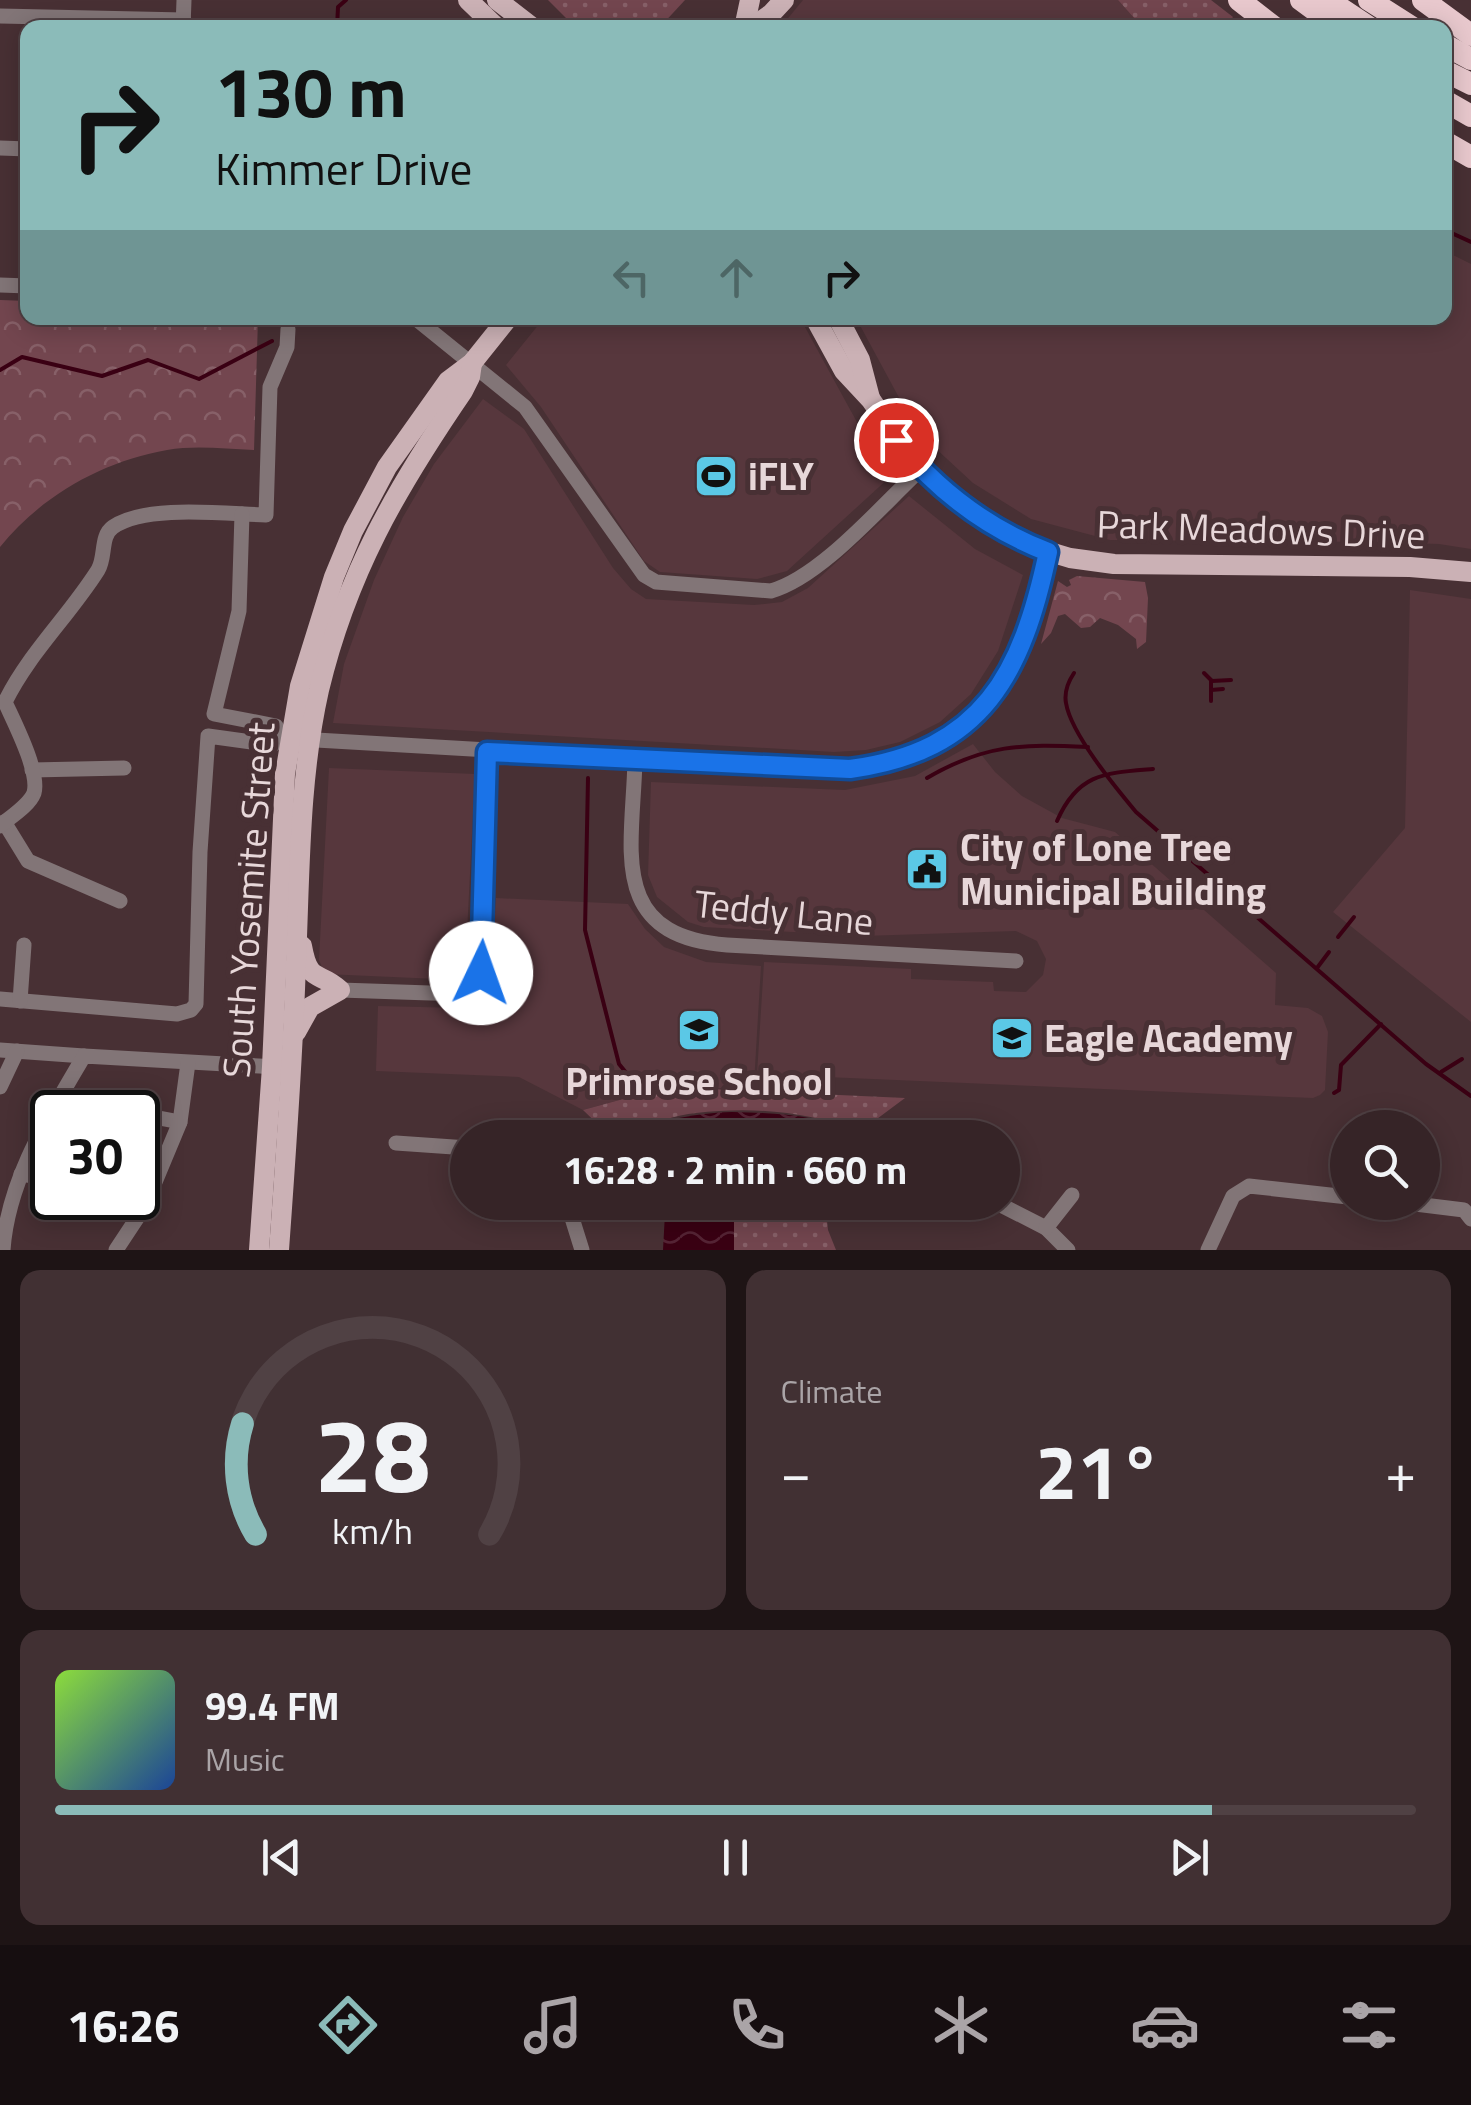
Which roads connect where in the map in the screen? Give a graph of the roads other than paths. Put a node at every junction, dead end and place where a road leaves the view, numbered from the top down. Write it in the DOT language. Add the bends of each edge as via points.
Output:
graph roads {
  1 [pos="468,0"];
  2 [pos="497,0"];
  3 [pos="784,0"];
  4 [pos="1239,0"];
  5 [pos="1301,0"];
  6 [pos="1328,0"];
  7 [pos="1369,0"];
  8 [pos="1424,1"];
  9 [pos="0,16"];
  10 [pos="92,20"];
  11 [pos="489,20"];
  12 [pos="523,20"];
  13 [pos="763,20"];
  14 [pos="1265,20"];
  15 [pos="1328,20"];
  16 [pos="1358,20"];
  17 [pos="1400,20"];
  18 [pos="1450,20"];
  19 [pos="424,325"];
  20 [pos="502,325"];
  21 [pos="819,325"];
  22 [pos="831,325"];
  23 [pos="842,325"];
  24 [pos="288,330"];
  25 [pos="860,360"];
  26 [pos="472,363"];
  27 [pos="870,400"];
  28 [pos="920,469"];
  29 [pos="242,514"];
  30 [pos="1048,552"];
  31 [pos="1471,572"];
  32 [pos="300,740"];
  33 [pos="487,752"];
  34 [pos="635,760"];
  35 [pos="124,768"];
  36 [pos="32,770"];
  37 [pos="2,824"];
  38 [pos="120,900"];
  39 [pos="298,920"];
  40 [pos="24,945"];
  41 [pos="1016,961"];
  42 [pos="340,990"];
  43 [pos="0,999"];
  44 [pos="20,1001"];
  45 [pos="294,1038"];
  46 [pos="8,1051"];
  47 [pos="84,1056"];
  48 [pos="188,1062"];
  49 [pos="282,1067"];
  50 [pos="0,1088"];
  51 [pos="64,1090"];
  52 [pos="160,1118"];
  53 [pos="180,1122"];
  54 [pos="396,1143"];
  55 [pos="450,1147"];
  56 [pos="30,1149"];
  57 [pos="160,1170"];
  58 [pos="12,1180"];
  59 [pos="1072,1195"];
  60 [pos="1330,1195"];
  61 [pos="1440,1207"];
  62 [pos="1020,1215"];
  63 [pos="1471,1219"];
  64 [pos="136,1220"];
  65 [pos="573,1220"];
  66 [pos="1046,1228"];
  67 [pos="3,1250"];
  68 [pos="116,1250"];
  69 [pos="259,1250"];
  70 [pos="279,1250"];
  71 [pos="582,1250"];
  72 [pos="1068,1250"];
  73 [pos="1208,1250"];
  1 -- 11 [label="main road"];
  2 -- 12 [label="main road"];
  3 -- 13 [label="main road"];
  4 -- 14 [label="highway"];
  5 -- 15 [label="highway"];
  6 -- 16 [label="highway"];
  7 -- 17 [label="highway"];
  8 -- 18 [label="highway"];
  9 -- 10 [label="street"];
  19 -- 26 [label="street"];
  20 -- 26 [label="main road, South Yosemite Street"];
  21 -- 27 [label="main road, Park Meadows Drive" via="844,371"];
  22 -- 25 [label="main road" via="847,353"];
  23 -- 25 [label="main road, Park Meadows Drive"];
  24 -- 29 [label="street" via="270,388 266,515"];
  25 -- 27 [label="main road, Park Meadows Drive"];
  26 -- 28 [label="street" via="540,424 644,575 656,582 770,591 787,586"];
  26 -- 32 [label="main road, South Yosemite Street" via="448,381 416,423 354,531 314,637"];
  27 -- 28 [label="main road, Park Meadows Drive"];
  28 -- 30 [label="main road, Park Meadows Drive" via="977,516"];
  29 -- 36 [label="street" via="150,515 108,532 101,566 5,702"];
  29 -- 44 [label="street" via="239,611 214,714 276,726 282,737 274,745 208,736 196,1004 177,1014"];
  30 -- 31 [label="main road, Park Meadows Drive" via="1128,565"];
  30 -- 34 [label="street" via="1020,652 974,715 930,748 850,769"];
  32 -- 33 [label="street"];
  32 -- 39 [label="main road, South Yosemite Street"];
  32 -- 49 [label="main road, South Yosemite Street" via="282,826"];
  33 -- 34 [label="street"];
  33 -- 42 [label="street" via="478,983 460,994"];
  34 -- 41 [label="street, Teddy Lane" via="635,889 675,935 696,943"];
  35 -- 36 [label="street"];
  36 -- 37 [label="street" via="33,796"];
  37 -- 38 [label="street" via="28,861"];
  39 -- 42 [label="main road" via="305,963 316,978"];
  39 -- 45 [label="main road, South Yosemite Street"];
  40 -- 44 [label="street"];
  42 -- 45 [label="main road" via="310,1007"];
  43 -- 44 [label="street"];
  45 -- 49 [label="main road, South Yosemite Street"];
  46 -- 47 [label="street"];
  46 -- 50 [label="street"];
  47 -- 48 [label="street"];
  47 -- 51 [label="street"];
  48 -- 49 [label="street"];
  48 -- 53 [label="street"];
  49 -- 69 [label="main road, South Yosemite Street"];
  49 -- 70 [label="main road, South Yosemite Street"];
  52 -- 53 [label="street"];
  53 -- 57 [label="street"];
  54 -- 55 [label="street"];
  56 -- 58 [label="street"];
  58 -- 67 [label="street"];
  59 -- 66 [label="street"];
  60 -- 73 [label="street" via="1249,1186 1233,1196"];
  61 -- 63 [label="street" via="1464,1210"];
  62 -- 66 [label="street"];
  64 -- 68 [label="street"];
  65 -- 71 [label="street"];
  66 -- 72 [label="street"];
}
